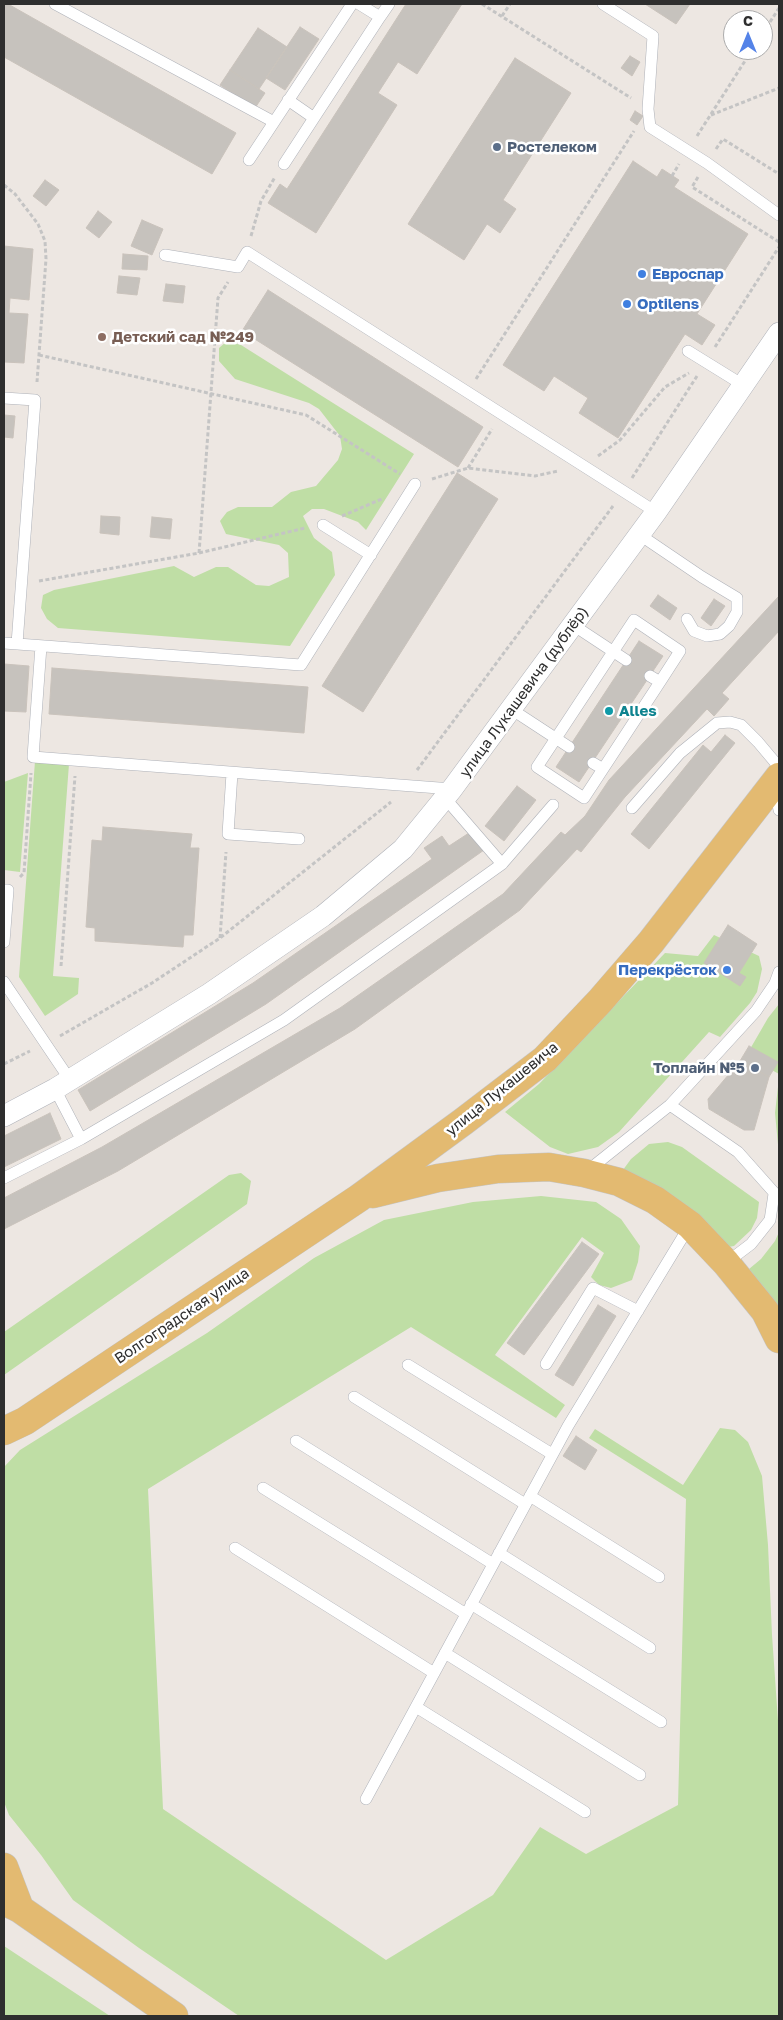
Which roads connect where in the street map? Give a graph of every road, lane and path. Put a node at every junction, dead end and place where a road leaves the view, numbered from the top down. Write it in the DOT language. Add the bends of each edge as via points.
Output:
graph roads {
  1 [pos="55,4"];
  2 [pos="352,4"];
  3 [pos="359,4"];
  4 [pos="389,4"];
  5 [pos="482,4"];
  6 [pos="510,4"];
  7 [pos="603,4"];
  8 [pos="502,16"];
  9 [pos="380,18"];
  10 [pos="746,60"];
  11 [pos="779,88"];
  12 [pos="288,100"];
  13 [pos="648,109"];
  14 [pos="710,116"];
  15 [pos="314,118"];
  16 [pos="274,122"];
  17 [pos="688,151"];
  18 [pos="249,160"];
  19 [pos="284,164"];
  20 [pos="672,176"];
  21 [pos="4,185"];
  22 [pos="779,215"];
  23 [pos="779,246"];
  24 [pos="247,252"];
  25 [pos="165,255"];
  26 [pos="218,298"];
  27 [pos="779,333"];
  28 [pos="688,351"];
  29 [pos="39,355"];
  30 [pos="706,362"];
  31 [pos="743,386"];
  32 [pos="468,392"];
  33 [pos="210,394"];
  34 [pos="4,398"];
  35 [pos="35,400"];
  36 [pos="502,414"];
  37 [pos="584,466"];
  38 [pos="468,468"];
  39 [pos="415,484"];
  40 [pos="624,491"];
  41 [pos="656,512"];
  42 [pos="322,524"];
  43 [pos="640,535"];
  44 [pos="198,553"];
  45 [pos="371,555"];
  46 [pos="22,584"];
  47 [pos="687,619"];
  48 [pos="573,625"];
  49 [pos="4,643"];
  50 [pos="17,644"];
  51 [pos="41,646"];
  52 [pos="613,652"];
  53 [pos="626,660"];
  54 [pos="511,709"];
  55 [pos="556,738"];
  56 [pos="569,747"];
  57 [pos="32,757"];
  58 [pos="77,761"];
  59 [pos="232,773"];
  60 [pos="778,776"];
  61 [pos="405,786"];
  62 [pos="449,794"];
  63 [pos="553,805"];
  64 [pos="632,808"];
  65 [pos="779,810"];
  66 [pos="228,834"];
  67 [pos="299,839"];
  68 [pos="502,864"];
  69 [pos="6,890"];
  70 [pos="220,938"];
  71 [pos="4,942"];
  72 [pos="61,966"];
  73 [pos="779,972"];
  74 [pos="4,982"];
  75 [pos="45,1044"];
  76 [pos="4,1064"];
  77 [pos="62,1084"];
  78 [pos="670,1104"];
  79 [pos="4,1116"];
  80 [pos="81,1139"];
  81 [pos="584,1173"];
  82 [pos="4,1178"];
  83 [pos="777,1196"];
  84 [pos="359,1198"];
  85 [pos="690,1225"];
  86 [pos="726,1263"];
  87 [pos="638,1311"];
  88 [pos="779,1339"];
  89 [pos="546,1364"];
  90 [pos="408,1365"];
  91 [pos="354,1397"];
  92 [pos="14,1426"];
  93 [pos="296,1441"];
  94 [pos="4,1444"];
  95 [pos="552,1454"];
  96 [pos="263,1488"];
  97 [pos="528,1500"];
  98 [pos="235,1548"];
  99 [pos="496,1559"];
  100 [pos="659,1577"];
  101 [pos="469,1609"];
  102 [pos="650,1648"];
  103 [pos="445,1652"];
  104 [pos="434,1672"];
  105 [pos="416,1707"];
  106 [pos="661,1722"];
  107 [pos="640,1775"];
  108 [pos="366,1799"];
  109 [pos="585,1812"];
  110 [pos="4,1867"];
  111 [pos="12,1905"];
  112 [pos="174,2016"];
  1 -- 16 [label="lane"];
  2 -- 12 [label="lane"];
  3 -- 9 [label="lane"];
  4 -- 9 [label="lane"];
  5 -- 8 [label="path"];
  6 -- 8 [label="path"];
  7 -- 13 [label="lane" via="653,36"];
  8 -- 13 [label="path"];
  9 -- 15 [label="lane"];
  10 -- 14 [label="path"];
  11 -- 14 [label="path"];
  12 -- 15 [label="lane"];
  12 -- 16 [label="lane"];
  13 -- 17 [label="lane" via="650,126"];
  13 -- 32 [label="path"];
  14 -- 17 [label="path"];
  15 -- 19 [label="lane"];
  16 -- 18 [label="lane"];
  17 -- 20 [label="path"];
  17 -- 22 [label="lane"];
  19 -- 24 [label="path" via="261,201"];
  21 -- 29 [label="path" via="38,224 45,241"];
  23 -- 30 [label="path"];
  24 -- 25 [label="lane" via="238,267"];
  24 -- 32 [label="lane"];
  26 -- 33 [label="path"];
  27 -- 31 [label="street, улица Лукашевича (дублёр)"];
  28 -- 30 [label="lane"];
  29 -- 33 [label="path"];
  29 -- 35 [label="path"];
  30 -- 31 [label="lane"];
  30 -- 37 [label="path" via="665,388 620,440"];
  30 -- 40 [label="path"];
  31 -- 41 [label="street, улица Лукашевича (дублёр)"];
  32 -- 36 [label="lane"];
  33 -- 39 [label="path" via="306,415"];
  33 -- 44 [label="path"];
  34 -- 35 [label="lane"];
  35 -- 46 [label="lane"];
  36 -- 37 [label="lane"];
  36 -- 38 [label="path"];
  37 -- 38 [label="path" via="535,476"];
  37 -- 40 [label="lane"];
  38 -- 39 [label="path"];
  39 -- 42 [label="path"];
  39 -- 45 [label="lane"];
  40 -- 41 [label="lane"];
  40 -- 61 [label="path"];
  41 -- 43 [label="street, улица Лукашевича (дублёр)"];
  42 -- 44 [label="path"];
  42 -- 45 [label="lane"];
  43 -- 47 [label="lane" via="737,598 737,612 720,634 707,636 694,631"];
  43 -- 48 [label="street, улица Лукашевича (дублёр)"];
  44 -- 46 [label="path"];
  45 -- 51 [label="lane" via="301,665"];
  46 -- 50 [label="lane"];
  48 -- 52 [label="lane"];
  48 -- 54 [label="street, улица Лукашевича (дублёр)"];
  49 -- 50 [label="lane"];
  50 -- 51 [label="lane"];
  51 -- 57 [label="lane"];
  52 -- 53 [label="lane"];
  52 -- 55 [label="lane"];
  52 -- 55 [label="lane" via="634,620 680,651 655,679 598,766 584,798 537,767"];
  54 -- 55 [label="lane"];
  54 -- 62 [label="street, улица Лукашевича (дублёр)"];
  55 -- 56 [label="lane"];
  57 -- 58 [label="lane"];
  57 -- 69 [label="path" via="24,873"];
  58 -- 59 [label="lane"];
  58 -- 72 [label="path"];
  59 -- 61 [label="lane"];
  59 -- 66 [label="lane"];
  60 -- 64 [label="lane" via="758,742 741,725 717,723 680,753"];
  60 -- 65 [label="lane"];
  60 -- 84 [label="main road, улица Лукашевича" via="651,942 545,1059"];
  61 -- 62 [label="lane"];
  61 -- 70 [label="path" via="395,798"];
  62 -- 68 [label="lane"];
  62 -- 77 [label="street, улица Лукашевича (дублёр)" via="403,849 323,916 209,994"];
  63 -- 68 [label="lane"];
  66 -- 67 [label="lane"];
  66 -- 70 [label="path"];
  68 -- 80 [label="lane" via="284,1020"];
  69 -- 71 [label="lane"];
  70 -- 75 [label="path" via="152,983"];
  73 -- 78 [label="lane" via="756,1011"];
  74 -- 75 [label="lane"];
  75 -- 76 [label="path"];
  75 -- 77 [label="lane"];
  77 -- 79 [label="street, улица Лукашевича (дублёр)"];
  77 -- 80 [label="lane"];
  78 -- 81 [label="lane"];
  78 -- 83 [label="lane" via="738,1152"];
  80 -- 82 [label="lane"];
  81 -- 84 [label="main road" via="549,1168 498,1169 438,1178"];
  81 -- 85 [label="main road" via="619,1182 655,1200"];
  83 -- 86 [label="lane" via="770,1220 751,1244"];
  84 -- 92 [label="main road, Волгоградская улица"];
  85 -- 86 [label="main road"];
  85 -- 87 [label="lane"];
  86 -- 88 [label="main road" via="765,1311"];
  87 -- 89 [label="lane" via="593,1288"];
  87 -- 95 [label="lane"];
  90 -- 95 [label="lane"];
  91 -- 97 [label="lane"];
  92 -- 94 [label="main road, Волгоградская улица"];
  93 -- 99 [label="lane"];
  95 -- 97 [label="lane"];
  96 -- 101 [label="lane"];
  97 -- 99 [label="lane"];
  97 -- 100 [label="lane"];
  98 -- 104 [label="lane"];
  99 -- 101 [label="lane"];
  99 -- 102 [label="lane"];
  101 -- 103 [label="lane"];
  101 -- 106 [label="lane"];
  103 -- 104 [label="lane"];
  103 -- 107 [label="lane"];
  104 -- 105 [label="lane"];
  105 -- 108 [label="lane"];
  105 -- 109 [label="lane"];
  110 -- 111 [label="main road"];
  111 -- 112 [label="main road"];
}
